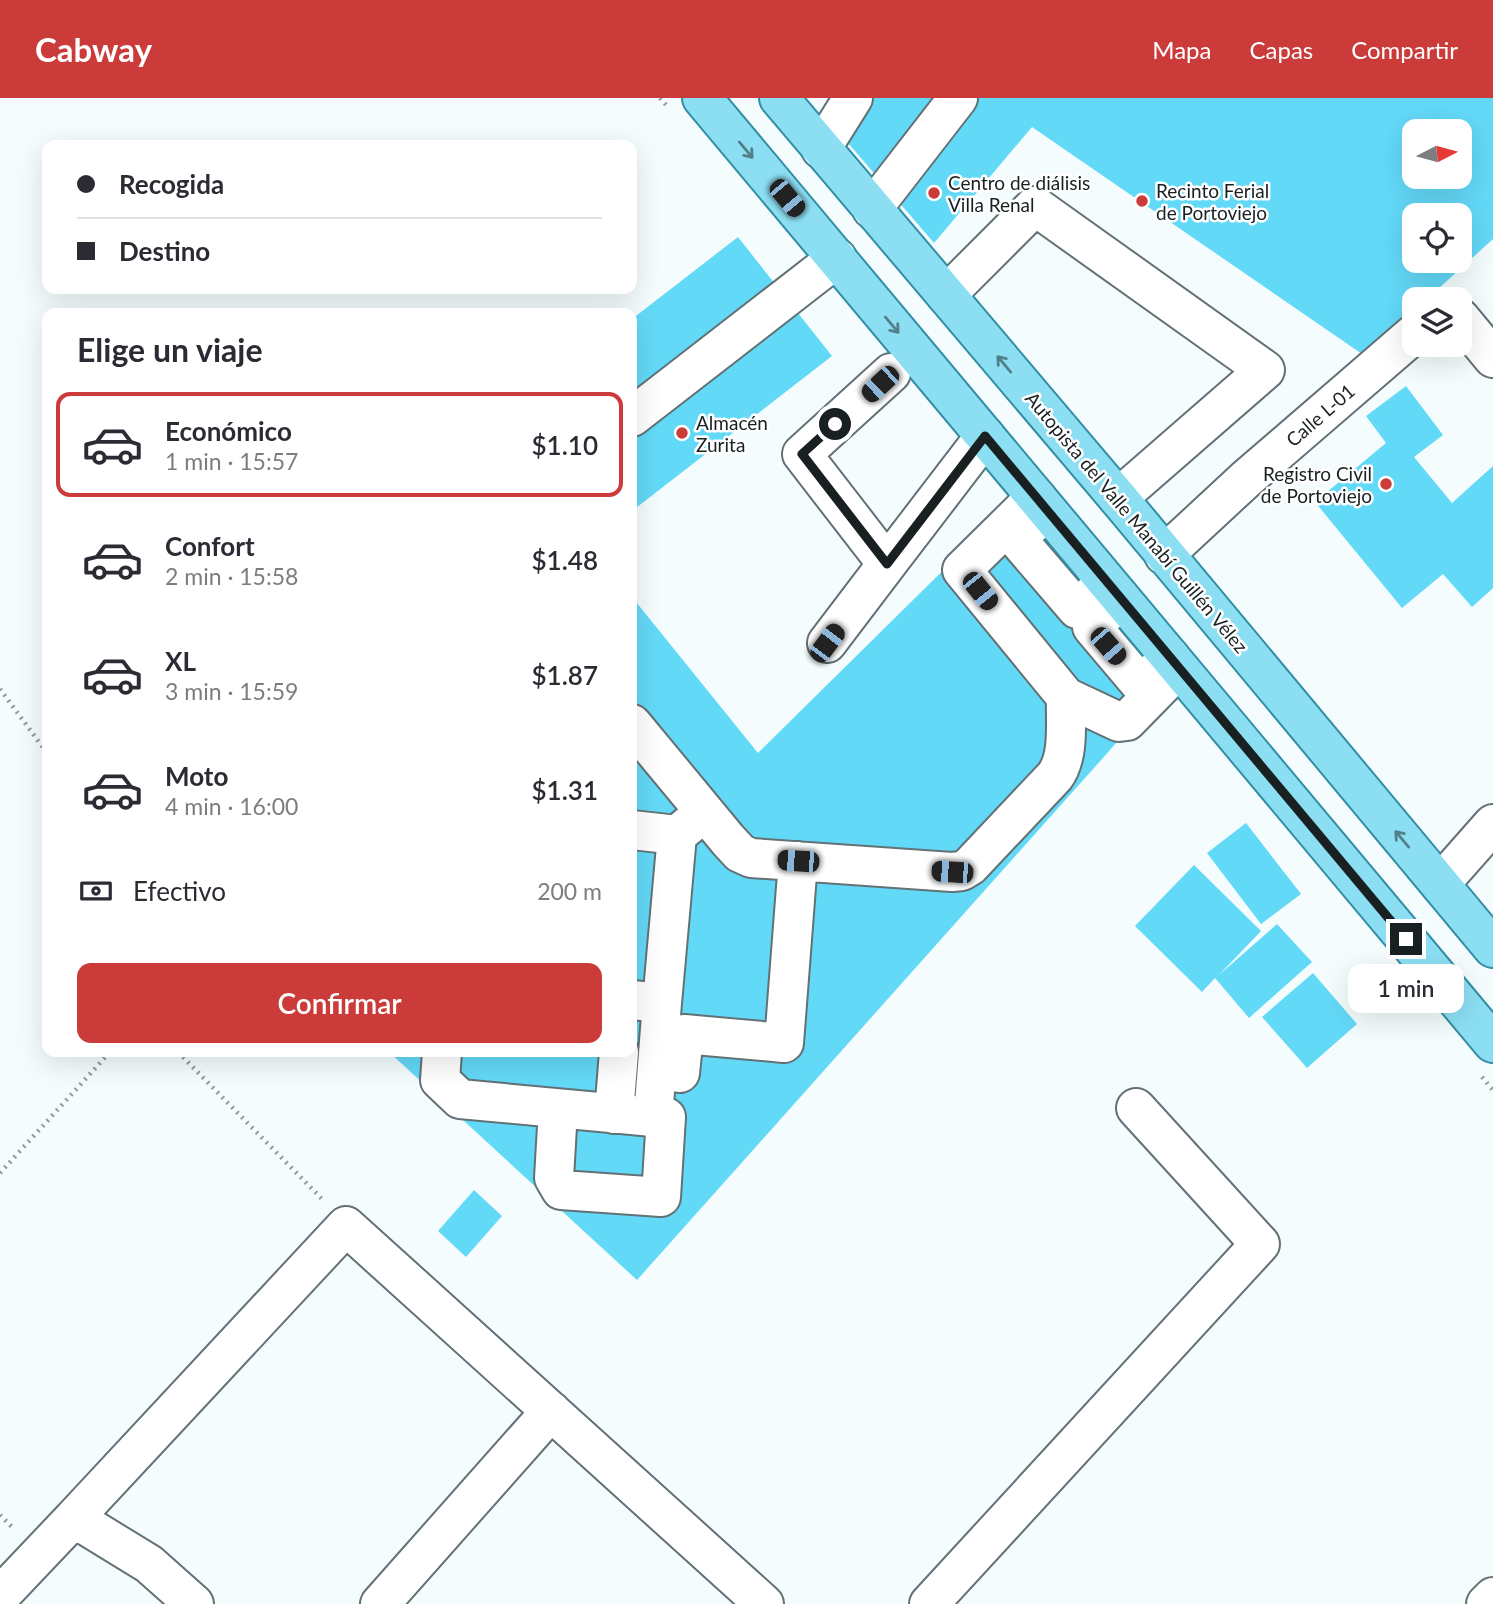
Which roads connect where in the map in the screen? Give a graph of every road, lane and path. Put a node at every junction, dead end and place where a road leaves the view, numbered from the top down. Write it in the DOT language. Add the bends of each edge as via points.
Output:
graph roads {
  1 [pos="702,98"];
  2 [pos="779,98"];
  3 [pos="853,98"];
  4 [pos="958,98"];
  5 [pos="821,149"];
  6 [pos="872,209"];
  7 [pos="837,258"];
  8 [pos="946,295"];
  9 [pos="1472,333"];
  10 [pos="1402,344"];
  11 [pos="1493,358"];
  12 [pos="891,373"];
  13 [pos="637,413"];
  14 [pos="985,436"];
  15 [pos="1118,498"];
  16 [pos="1041,503"];
  17 [pos="1164,555"];
  18 [pos="887,564"];
  19 [pos="827,643"];
  20 [pos="1174,663"];
  21 [pos="0,689"];
  22 [pos="1081,705"];
  23 [pos="637,731"];
  24 [pos="42,747"];
  25 [pos="1493,824"];
  26 [pos="703,829"];
  27 [pos="637,830"];
  28 [pos="798,861"];
  29 [pos="1440,884"];
  30 [pos="674,887"];
  31 [pos="1493,948"];
  32 [pos="647,1002"];
  33 [pos="1493,1043"];
  34 [pos="105,1057"];
  35 [pos="183,1057"];
  36 [pos="442,1057"];
  37 [pos="619,1057"];
  38 [pos="656,1070"];
  39 [pos="1136,1108"];
  40 [pos="558,1109"];
  41 [pos="614,1114"];
  42 [pos="653,1117"];
  43 [pos="0,1173"];
  44 [pos="346,1226"];
  45 [pos="551,1411"];
  46 [pos="74,1518"];
  47 [pos="0,1596"];
  48 [pos="1493,1597"];
  49 [pos="194,1604"];
  50 [pos="380,1604"];
  51 [pos="764,1604"];
  52 [pos="929,1604"];
  53 [pos="1486,1604"];
  1 -- 7 [label="main road, one-way"];
  2 -- 5 [label="main road, Autopista del Valle Manabí Guillén Vélez"];
  3 -- 5 [label="street"];
  4 -- 6 [label="street"];
  5 -- 6 [label="main road, Autopista del Valle Manabí Guillén Vélez"];
  6 -- 8 [label="main road, Autopista del Valle Manabí Guillén Vélez"];
  7 -- 13 [label="street"];
  7 -- 14 [label="main road, one-way"];
  15 -- 8 [label="main road, Autopista del Valle Manabí Guillén Vélez, one-way"];
  8 -- 15 [label="street" via="1035,206 1265,370"];
  9 -- 11 [label="street"];
  10 -- 17 [label="street, Calle L-01"];
  12 -- 18 [label="street" via="802,454"];
  14 -- 16 [label="main road"];
  14 -- 18 [label="street"];
  15 -- 17 [label="main road, Autopista del Valle Manabí Guillén Vélez"];
  16 -- 20 [label="main road"];
  16 -- 22 [label="street" via="962,570"];
  29 -- 17 [label="main road, Autopista del Valle Manabí Guillén Vélez, one-way"];
  18 -- 19 [label="street"];
  20 -- 22 [label="street" via="1127,721 1119,722"];
  20 -- 33 [label="main road"];
  21 -- 24 [label="path"];
  22 -- 28 [label="street" via="1055,776 962,871"];
  23 -- 26 [label="street"];
  25 -- 29 [label="street"];
  26 -- 27 [label="street"];
  26 -- 28 [label="street" via="751,858"];
  26 -- 30 [label="street"];
  26 -- 30 [label="street"];
  28 -- 38 [label="street" via="784,1043 684,1034 680,1073"];
  29 -- 31 [label="main road, Autopista del Valle Manabí Guillén Vélez"];
  30 -- 32 [label="street"];
  32 -- 38 [label="street"];
  34 -- 43 [label="path"];
  35 -- 44 [label="path"];
  36 -- 40 [label="street" via="440,1080 460,1099"];
  37 -- 41 [label="street"];
  38 -- 42 [label="street"];
  39 -- 52 [label="street" via="1259,1244"];
  40 -- 41 [label="street"];
  40 -- 42 [label="street" via="554,1178 561,1190 661,1197 666,1117"];
  41 -- 42 [label="street"];
  44 -- 45 [label="street"];
  44 -- 46 [label="street"];
  45 -- 50 [label="street"];
  45 -- 51 [label="street"];
  46 -- 47 [label="street"];
  46 -- 49 [label="street" via="149,1564"];
  48 -- 53 [label="street"];
}
